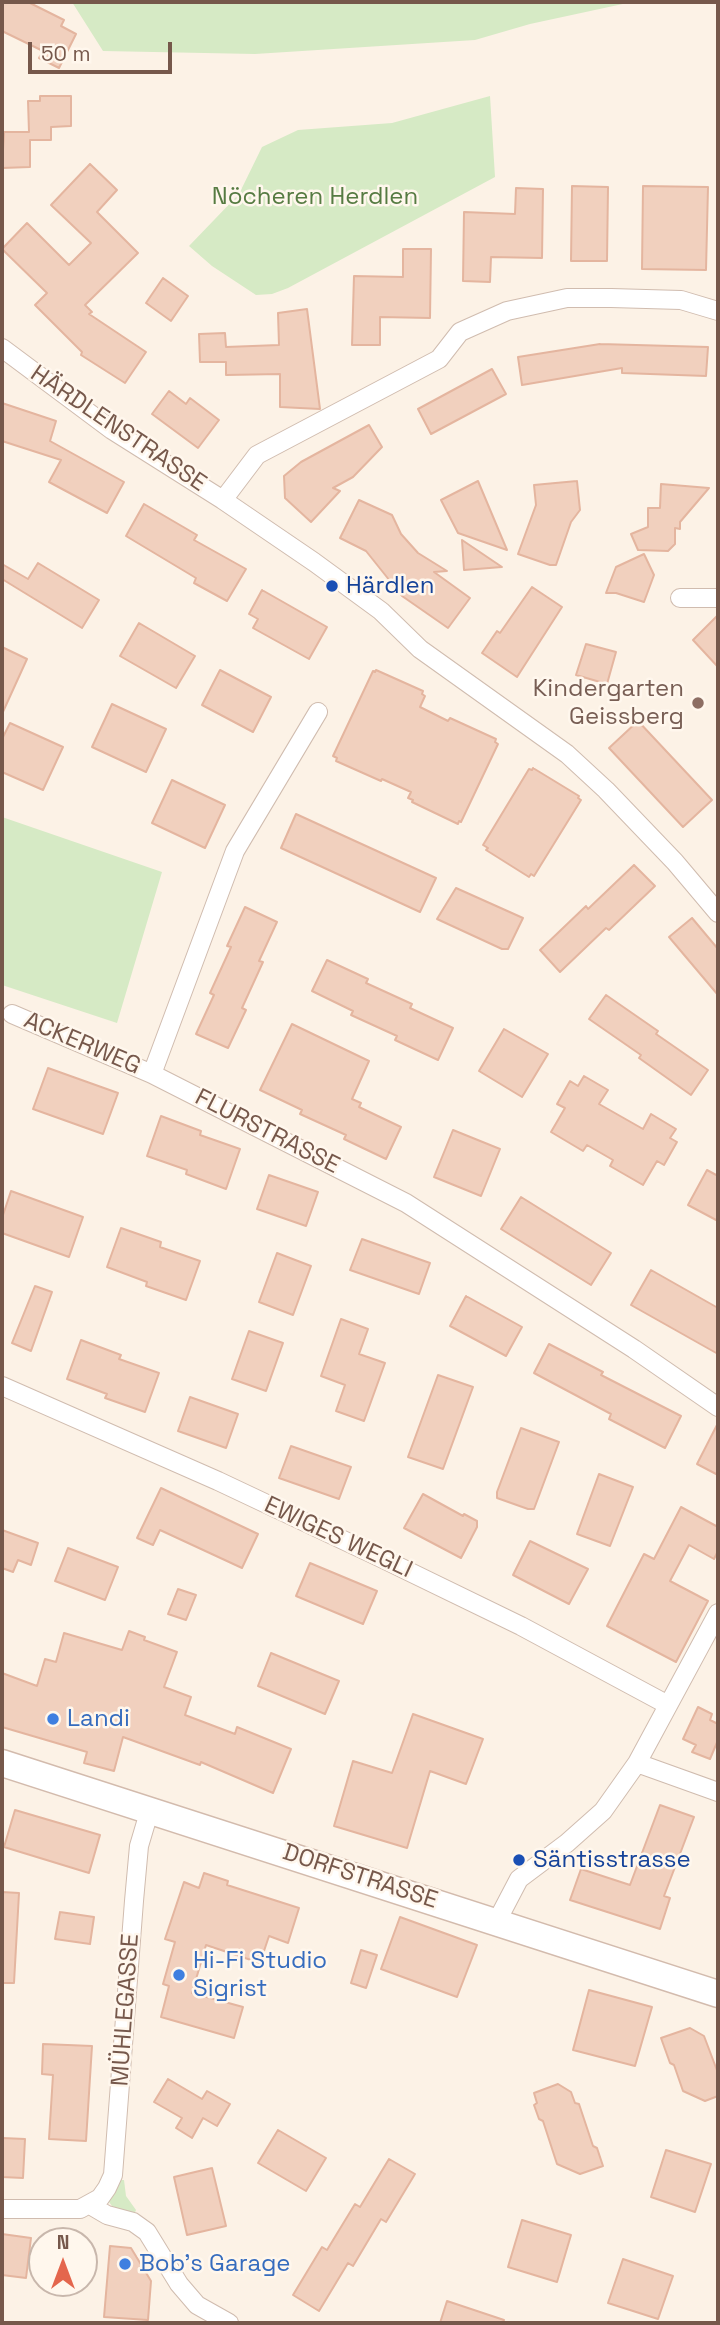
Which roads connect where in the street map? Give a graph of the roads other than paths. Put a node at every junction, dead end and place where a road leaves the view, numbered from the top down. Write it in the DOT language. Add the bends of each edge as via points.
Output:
graph roads {
  1 [pos="718,311"];
  2 [pos="2,348"];
  3 [pos="223,499"];
  4 [pos="680,598"];
  5 [pos="718,598"];
  6 [pos="318,712"];
  7 [pos="718,913"];
  8 [pos="12,1014"];
  9 [pos="152,1074"];
  10 [pos="2,1386"];
  11 [pos="718,1407"];
  12 [pos="718,1613"];
  13 [pos="668,1705"];
  14 [pos="2,1763"];
  15 [pos="637,1763"];
  16 [pos="718,1792"];
  17 [pos="150,1809"];
  18 [pos="496,1921"];
  19 [pos="718,1994"];
  20 [pos="90,2205"];
  21 [pos="2,2209"];
  22 [pos="229,2323"];
  1 -- 3 [label="street, HÄRDLENSTRASSE" via="681,300 611,298 567,298 507,311 460,332 439,359 257,455"];
  2 -- 3 [label="street, HÄRDLENSTRASSE" via="112,430"];
  3 -- 7 [label="street" via="381,611 420,649 567,754"];
  4 -- 5 [label="street"];
  6 -- 9 [label="street" via="235,851"];
  8 -- 9 [label="street, ACKERWEG"];
  9 -- 11 [label="street, FLURSTRASSE" via="406,1203"];
  10 -- 13 [label="street, EWIGES WEGLI" via="401,1567"];
  12 -- 13 [label="street"];
  13 -- 15 [label="street"];
  14 -- 17 [label="main road, DORFSTRASSE"];
  15 -- 16 [label="street"];
  15 -- 18 [label="street" via="603,1811 519,1879"];
  17 -- 18 [label="main road, DORFSTRASSE"];
  17 -- 20 [label="street, MÜHLEGASSE" via="139,1846 113,2175"];
  18 -- 19 [label="main road, DORFSTRASSE"];
  20 -- 21 [label="street" via="62,2211"];
  20 -- 22 [label="street" via="147,2232 197,2305"];
}
